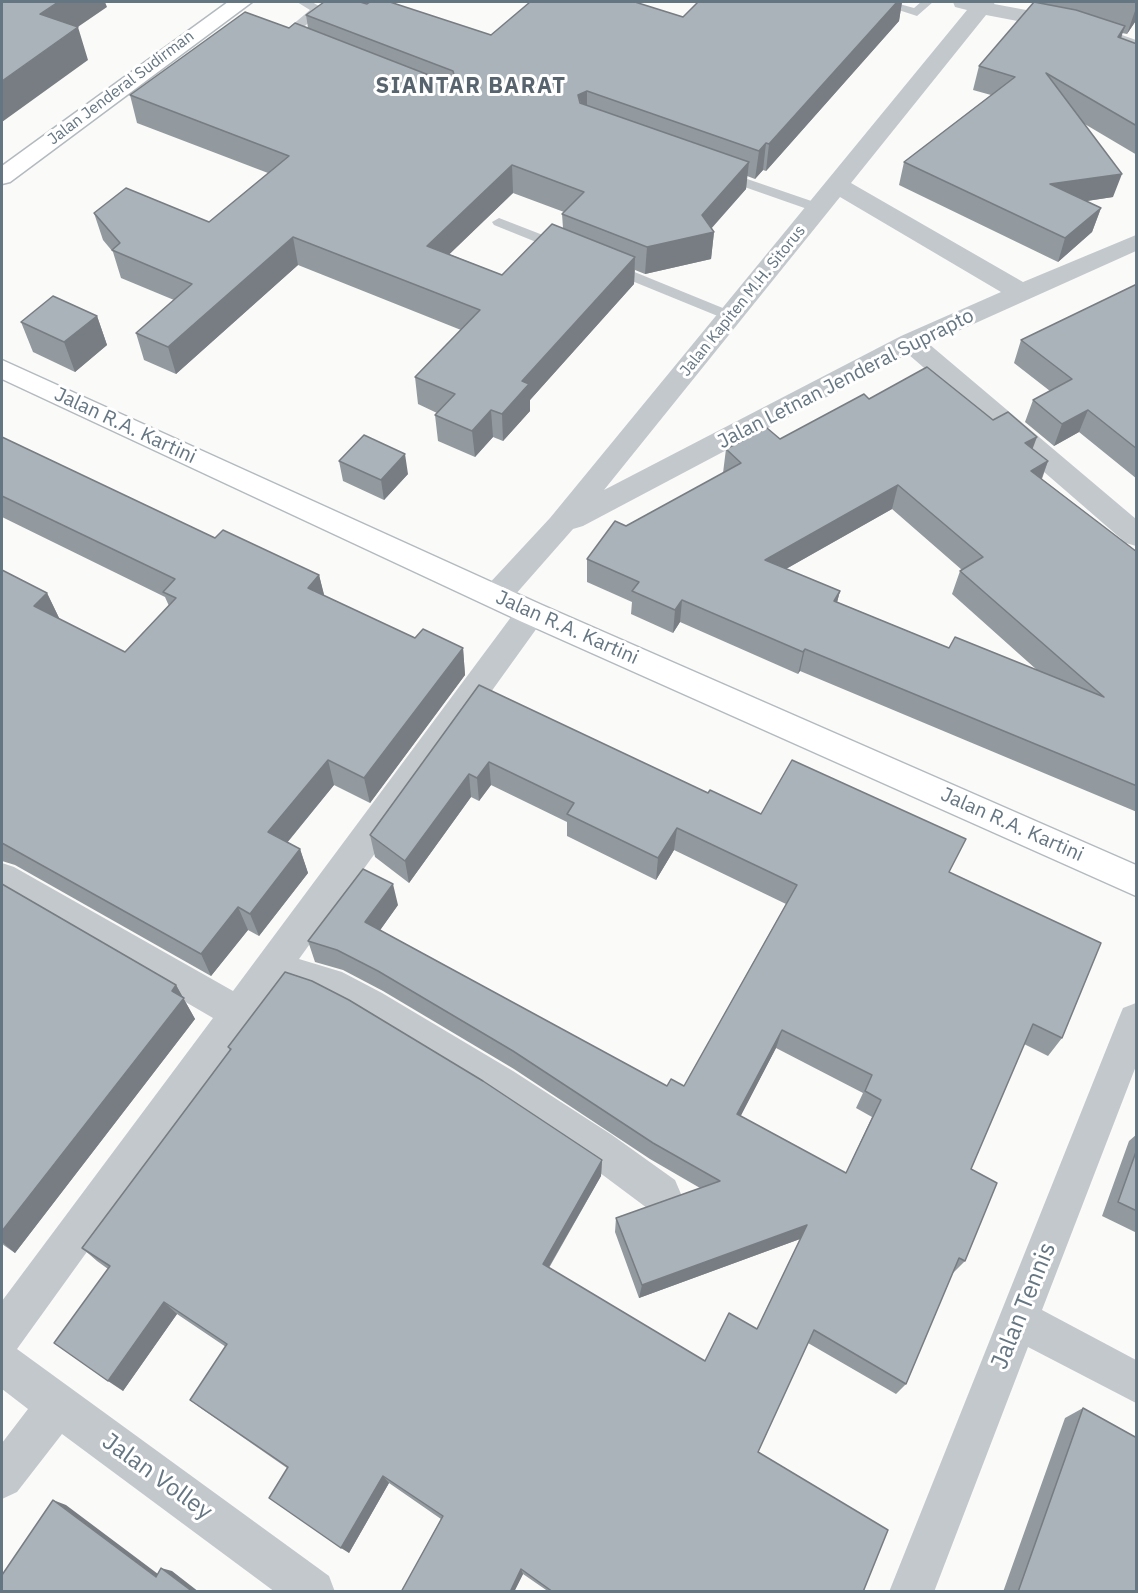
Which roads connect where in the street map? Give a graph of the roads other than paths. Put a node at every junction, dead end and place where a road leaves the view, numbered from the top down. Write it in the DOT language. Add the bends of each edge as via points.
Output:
graph roads {
  1 [pos="303,2"];
  2 [pos="880,2"];
  3 [pos="927,2"];
  4 [pos="974,4"];
  5 [pos="233,13"];
  6 [pos="284,39"];
  7 [pos="1137,48"];
  8 [pos="707,169"];
  9 [pos="2,177"];
  10 [pos="837,185"];
  11 [pos="818,208"];
  12 [pos="500,222"];
  13 [pos="1133,249"];
  14 [pos="576,254"];
  15 [pos="598,262"];
  16 [pos="1022,293"];
  17 [pos="730,316"];
  18 [pos="910,342"];
  19 [pos="2,369"];
  20 [pos="560,525"];
  21 [pos="1137,535"];
  22 [pos="496,596"];
  23 [pos="531,613"];
  24 [pos="2,878"];
  25 [pos="1137,881"];
  26 [pos="273,967"];
  27 [pos="238,1013"];
  28 [pos="1137,1020"];
  29 [pos="661,1194"];
  30 [pos="1018,1319"];
  31 [pos="2,1335"];
  32 [pos="2,1364"];
  33 [pos="1137,1382"];
  34 [pos="58,1405"];
  35 [pos="2,1477"];
  36 [pos="313,1592"];
  37 [pos="911,1592"];
  1 -- 6 [label="lane" via="318,9"];
  2 -- 3 [label="lane" via="917,12"];
  4 -- 7 [label="street" via="1113,35"];
  4 -- 10 [label="street, Jalan Kapiten M.H. Sitorus"];
  5 -- 9 [label="street, Jalan Jenderal Sudirman"];
  8 -- 11 [label="lane"];
  10 -- 11 [label="street, Jalan Kapiten M.H. Sitorus"];
  10 -- 16 [label="street"];
  11 -- 17 [label="street, Jalan Kapiten M.H. Sitorus"];
  12 -- 14 [label="lane"];
  13 -- 16 [label="street, Jalan Letnan Jenderal Suprapto"];
  15 -- 17 [label="lane"];
  16 -- 18 [label="street, Jalan Letnan Jenderal Suprapto"];
  17 -- 20 [label="street, Jalan Kapiten M.H. Sitorus"];
  18 -- 20 [label="street, Jalan Letnan Jenderal Suprapto"];
  18 -- 21 [label="street"];
  19 -- 22 [label="street, Jalan R.A. Kartini"];
  20 -- 22 [label="street, Jalan Kapiten M.H. Sitorus"];
  22 -- 23 [label="street, Jalan R.A. Kartini"];
  23 -- 25 [label="street, Jalan R.A. Kartini"];
  23 -- 26 [label="street"];
  24 -- 27 [label="street"];
  26 -- 27 [label="street"];
  26 -- 29 [label="street" via="329,984 369,1005 539,1109"];
  27 -- 31 [label="street"];
  28 -- 30 [label="street, Jalan Tennis"];
  30 -- 33 [label="street"];
  30 -- 37 [label="street, Jalan Tennis"];
  32 -- 34 [label="street, Jalan Volley"];
  34 -- 35 [label="street"];
  34 -- 36 [label="street, Jalan Volley"];
}
